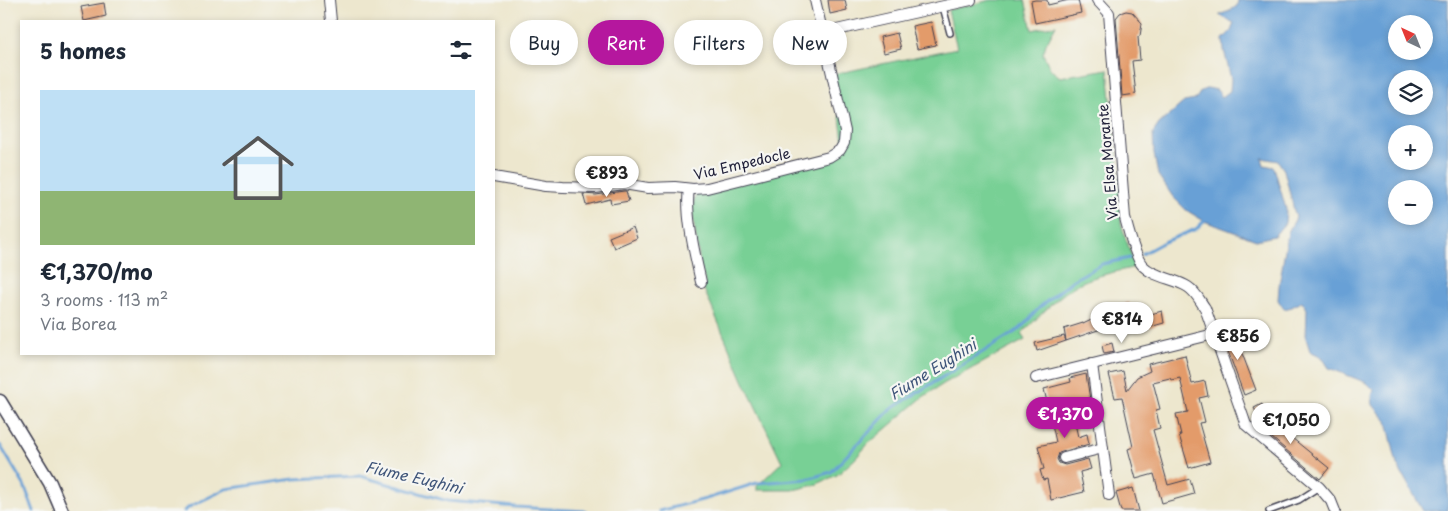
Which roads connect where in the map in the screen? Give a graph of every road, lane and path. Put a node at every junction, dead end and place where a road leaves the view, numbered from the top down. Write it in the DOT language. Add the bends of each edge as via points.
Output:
graph roads {
  1 [pos="329,0"];
  2 [pos="815,0"];
  3 [pos="970,0"];
  4 [pos="1097,0"];
  5 [pos="942,3"];
  6 [pos="331,20"];
  7 [pos="820,20"];
  8 [pos="847,27"];
  9 [pos="950,33"];
  10 [pos="830,65"];
  11 [pos="495,177"];
  12 [pos="689,189"];
  13 [pos="701,282"];
  14 [pos="1214,334"];
  15 [pos="1092,364"];
  16 [pos="1036,378"];
  17 [pos="0,401"];
  18 [pos="1103,448"];
  19 [pos="1064,458"];
  20 [pos="1319,487"];
  21 [pos="1109,495"];
  22 [pos="62,511"];
  23 [pos="1270,511"];
  24 [pos="1335,511"];
  1 -- 6 [label="street"];
  2 -- 7 [label="street, Via Empedocle"];
  3 -- 5 [label="street"];
  4 -- 14 [label="street, Via Elsa Morante" via="1110,13 1125,218 1129,233 1141,265 1152,273 1188,287 1205,308"];
  5 -- 8 [label="street"];
  5 -- 9 [label="lane"];
  10 -- 12 [label="street, Via Empedocle" via="845,131 840,150 816,161 707,188"];
  11 -- 12 [label="street, Via Empedocle" via="546,186 595,188 624,184"];
  12 -- 13 [label="street" via="687,199"];
  14 -- 15 [label="street"];
  14 -- 20 [label="street, Via Elsa Morante" via="1246,425"];
  15 -- 16 [label="street"];
  15 -- 18 [label="street"];
  17 -- 22 [label="street" via="50,484"];
  18 -- 19 [label="street"];
  18 -- 21 [label="street"];
  20 -- 23 [label="lane" via="1299,500"];
  20 -- 24 [label="street, Via Elsa Morante"];
}
